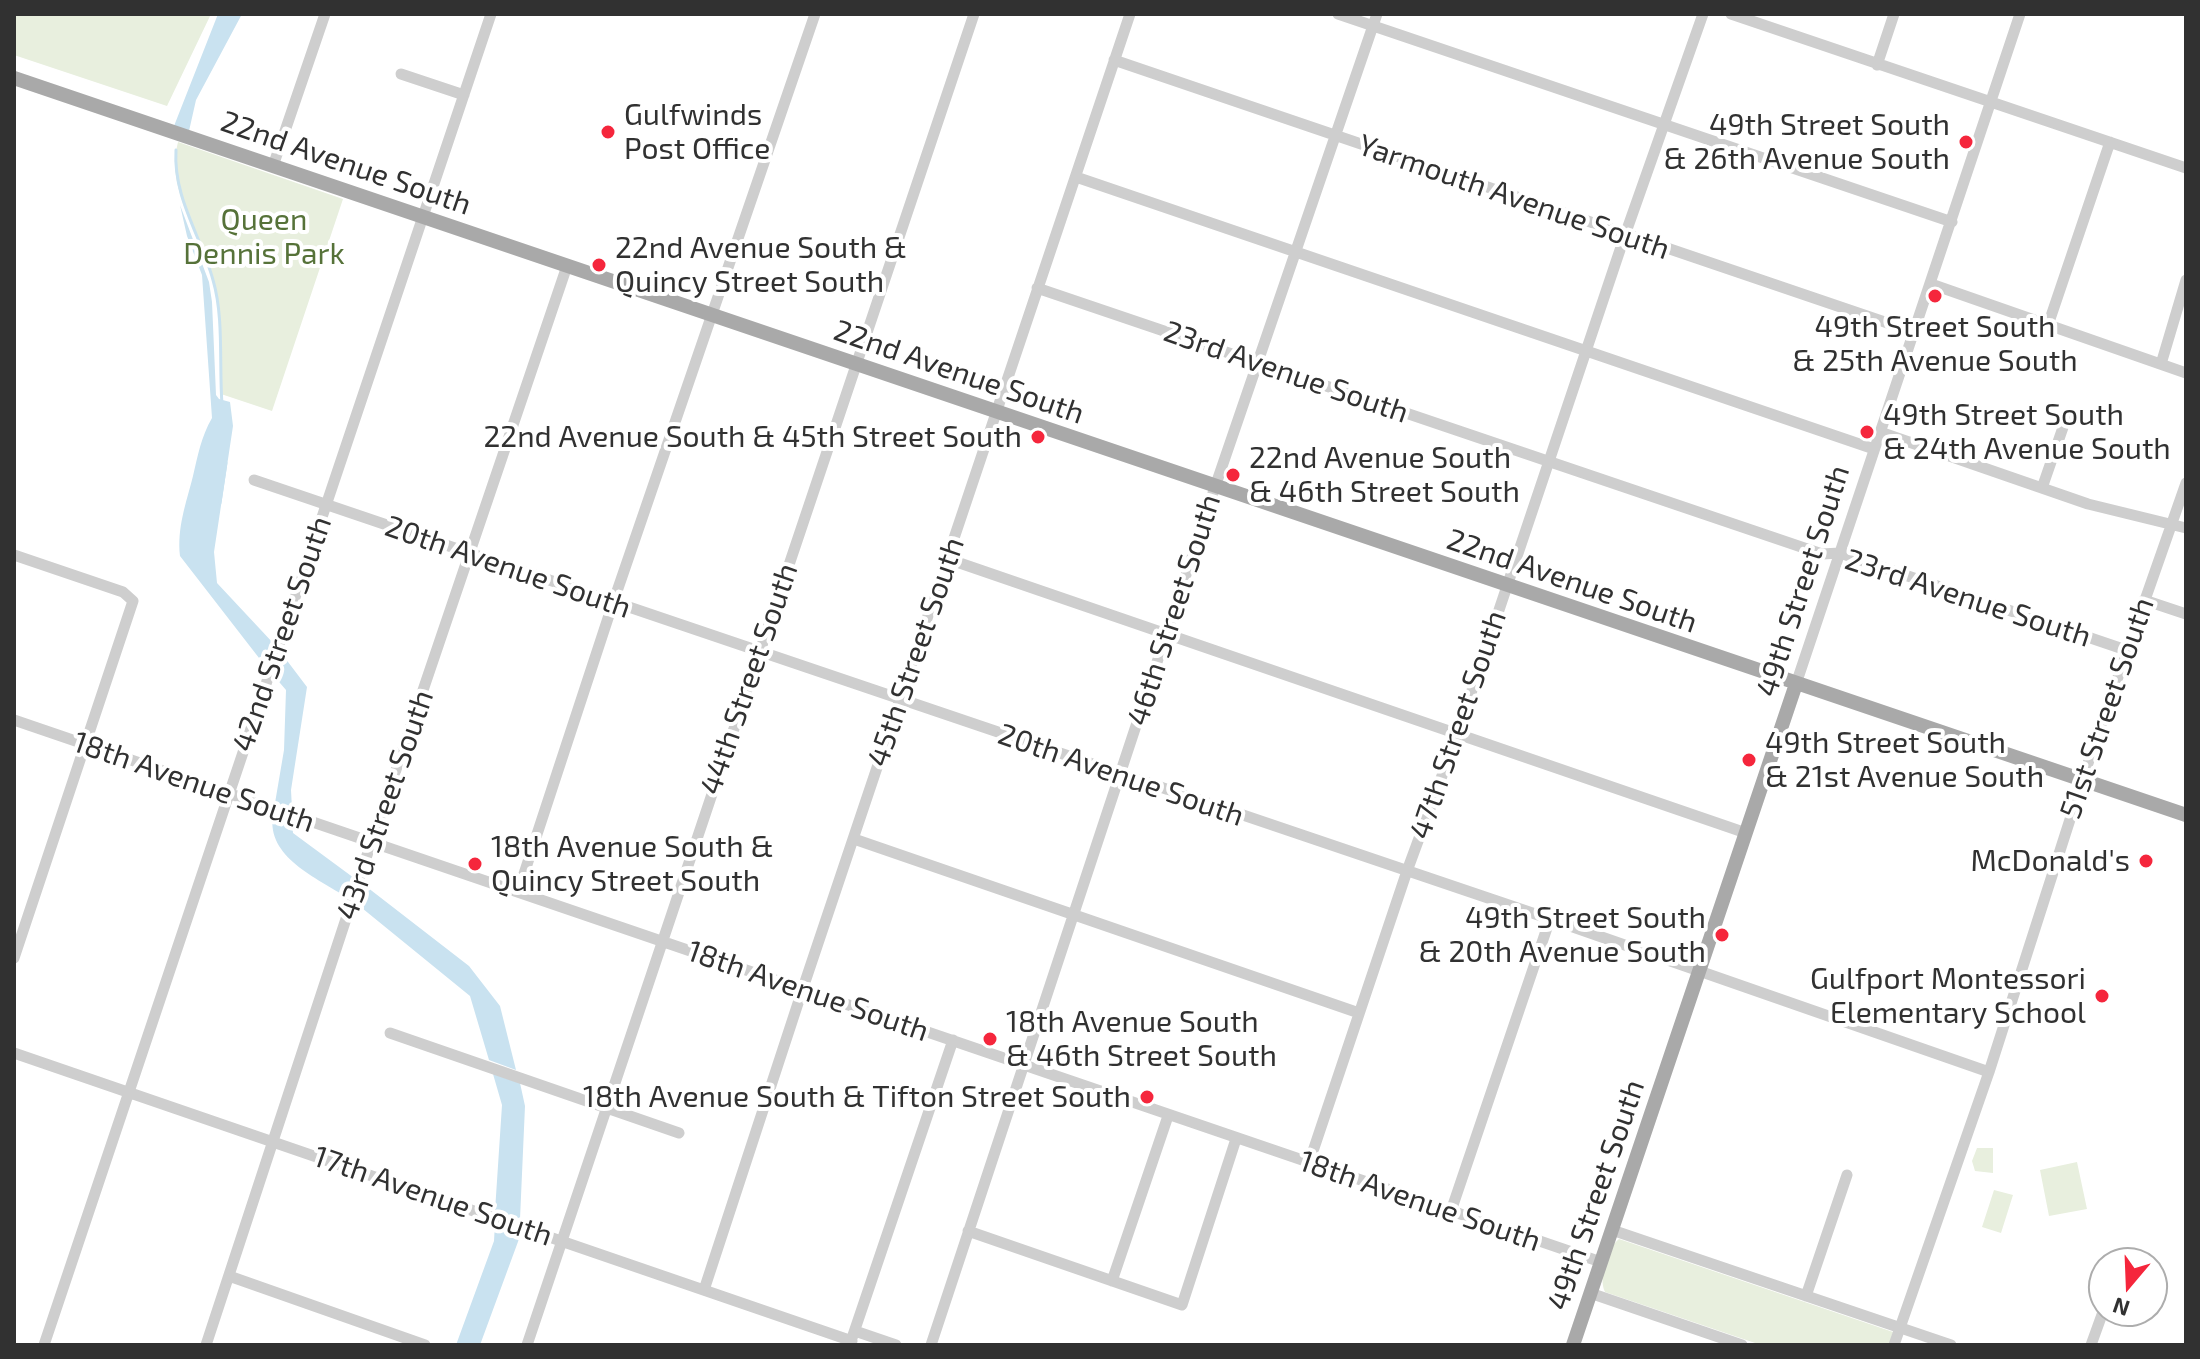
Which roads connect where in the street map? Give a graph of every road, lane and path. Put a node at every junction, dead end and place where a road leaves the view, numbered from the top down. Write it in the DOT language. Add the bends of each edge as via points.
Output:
graph roads {
  1 [pos="325,14"];
  2 [pos="491,14"];
  3 [pos="815,14"];
  4 [pos="974,14"];
  5 [pos="1130,14"];
  6 [pos="1338,14"];
  7 [pos="1377,14"];
  8 [pos="1703,14"];
  9 [pos="1731,14"];
  10 [pos="1894,14"];
  11 [pos="2020,14"];
  12 [pos="1760,19"];
  13 [pos="1373,27"];
  14 [pos="1114,60"];
  15 [pos="1877,65"];
  16 [pos="401,74"];
  17 [pos="14,78"];
  18 [pos="464,95"];
  19 [pos="1992,101"];
  20 [pos="1664,123"];
  21 [pos="1337,137"];
  22 [pos="2110,142"];
  23 [pos="273,166"];
  24 [pos="2186,168"];
  25 [pos="1076,177"];
  26 [pos="422,216"];
  27 [pos="1952,222"];
  28 [pos="1625,235"];
  29 [pos="1296,254"];
  30 [pos="567,266"];
  31 [pos="2186,280"];
  32 [pos="1931,284"];
  33 [pos="1037,288"];
  34 [pos="711,315"];
  35 [pos="2048,325"];
  36 [pos="1914,332"];
  37 [pos="1586,351"];
  38 [pos="1259,363"];
  39 [pos="856,364"];
  40 [pos="2161,364"];
  41 [pos="2186,373"];
  42 [pos="996,412"];
  43 [pos="2068,413"];
  44 [pos="1880,432"];
  45 [pos="1874,449"];
  46 [pos="1549,461"];
  47 [pos="254,480"];
  48 [pos="2186,483"];
  49 [pos="1215,487"];
  50 [pos="2042,488"];
  51 [pos="325,505"];
  52 [pos="2172,523"];
  53 [pos="2186,528"];
  54 [pos="469,553"];
  55 [pos="1840,553"];
  56 [pos="14,555"];
  57 [pos="948,559"];
  58 [pos="1506,586"];
  59 [pos="2144,600"];
  60 [pos="613,603"];
  61 [pos="2186,614"];
  62 [pos="1166,635"];
  63 [pos="2126,650"];
  64 [pos="759,652"];
  65 [pos="1796,684"];
  66 [pos="900,700"];
  67 [pos="14,720"];
  68 [pos="1457,735"];
  69 [pos="85,744"];
  70 [pos="1119,775"];
  71 [pos="2083,779"];
  72 [pos="228,793"];
  73 [pos="2186,815"];
  74 [pos="1746,833"];
  75 [pos="854,839"];
  76 [pos="372,843"];
  77 [pos="1407,871"];
  78 [pos="518,892"];
  79 [pos="1072,916"];
  80 [pos="1550,919"];
  81 [pos="660,940"];
  82 [pos="14,958"];
  83 [pos="1700,971"];
  84 [pos="803,988"];
  85 [pos="1359,1013"];
  86 [pos="390,1033"];
  87 [pos="953,1040"];
  88 [pos="14,1053"];
  89 [pos="1023,1064"];
  90 [pos="1989,1072"];
  91 [pos="129,1092"];
  92 [pos="606,1107"];
  93 [pos="1168,1116"];
  94 [pos="679,1133"];
  95 [pos="1236,1139"];
  96 [pos="273,1141"];
  97 [pos="1309,1163"];
  98 [pos="1847,1175"];
  99 [pos="1451,1211"];
  100 [pos="1612,1230"];
  101 [pos="968,1231"];
  102 [pos="561,1241"];
  103 [pos="1601,1262"];
  104 [pos="229,1276"];
  105 [pos="1112,1281"];
  106 [pos="704,1290"];
  107 [pos="1590,1293"];
  108 [pos="1806,1296"];
  109 [pos="1900,1328"];
  110 [pos="852,1339"];
  111 [pos="44,1345"];
  112 [pos="206,1345"];
  113 [pos="425,1345"];
  114 [pos="527,1345"];
  115 [pos="896,1345"];
  116 [pos="931,1345"];
  117 [pos="1573,1345"];
  118 [pos="1742,1345"];
  119 [pos="1894,1345"];
  120 [pos="1951,1345"];
  1 -- 23 [label="street"];
  2 -- 18 [label="street, 42nd Street South"];
  3 -- 34 [label="street"];
  4 -- 39 [label="street, 44th Street South"];
  5 -- 14 [label="street, 45th Street South"];
  6 -- 13 [label="street"];
  7 -- 13 [label="street, 46th Street South"];
  8 -- 20 [label="street, 47th Street South"];
  9 -- 12 [label="street"];
  10 -- 15 [label="street"];
  11 -- 19 [label="street, 49th Street South"];
  12 -- 15 [label="street"];
  13 -- 20 [label="street"];
  13 -- 21 [label="street, 46th Street South"];
  14 -- 21 [label="street, Yarmouth Avenue South"];
  14 -- 25 [label="street, 45th Street South"];
  15 -- 19 [label="street"];
  16 -- 18 [label="street"];
  17 -- 23 [label="main road, 22nd Avenue South"];
  18 -- 26 [label="street, 42nd Street South"];
  19 -- 22 [label="street"];
  19 -- 27 [label="street, 49th Street South"];
  20 -- 27 [label="street"];
  20 -- 28 [label="street, 47th Street South"];
  21 -- 28 [label="street, Yarmouth Avenue South"];
  21 -- 29 [label="street, 46th Street South"];
  22 -- 24 [label="street"];
  22 -- 35 [label="street"];
  23 -- 26 [label="main road, 22nd Avenue South"];
  25 -- 29 [label="street"];
  25 -- 33 [label="street, 45th Street South"];
  26 -- 30 [label="main road, 22nd Avenue South"];
  26 -- 51 [label="street, 42nd Street South"];
  27 -- 32 [label="street, 49th Street South"];
  28 -- 36 [label="street, Yarmouth Avenue South"];
  28 -- 37 [label="street, 47th Street South"];
  29 -- 37 [label="street"];
  29 -- 38 [label="street, 46th Street South"];
  30 -- 34 [label="main road, 22nd Avenue South"];
  30 -- 54 [label="street, 43rd Street South"];
  31 -- 40 [label="street"];
  32 -- 35 [label="street"];
  32 -- 36 [label="street, 49th Street South"];
  33 -- 38 [label="street, 23rd Avenue South"];
  33 -- 42 [label="street, 45th Street South"];
  34 -- 39 [label="main road, 22nd Avenue South"];
  34 -- 60 [label="street"];
  35 -- 40 [label="street"];
  36 -- 44 [label="street, 49th Street South"];
  37 -- 45 [label="street"];
  37 -- 46 [label="street, 47th Street South"];
  38 -- 46 [label="street, 23rd Avenue South"];
  38 -- 49 [label="street, 46th Street South"];
  39 -- 42 [label="main road, 22nd Avenue South"];
  39 -- 64 [label="street, 44th Street South"];
  40 -- 41 [label="street"];
  42 -- 49 [label="main road, 22nd Avenue South"];
  42 -- 57 [label="street, 45th Street South"];
  43 -- 50 [label="street"];
  44 -- 45 [label="street, 49th Street South"];
  44 -- 50 [label="street"];
  45 -- 55 [label="street, 49th Street South"];
  46 -- 55 [label="street, 23rd Avenue South" via="1822,554"];
  46 -- 58 [label="street, 47th Street South"];
  47 -- 51 [label="street, 20th Avenue South"];
  48 -- 52 [label="street, 51st Street South"];
  49 -- 58 [label="main road, 22nd Avenue South"];
  49 -- 62 [label="street, 46th Street South"];
  50 -- 52 [label="street"];
  51 -- 54 [label="street, 20th Avenue South"];
  51 -- 72 [label="street, 42nd Street South"];
  52 -- 53 [label="street"];
  52 -- 59 [label="street, 51st Street South"];
  54 -- 60 [label="street, 20th Avenue South"];
  54 -- 76 [label="street, 43rd Street South"];
  55 -- 63 [label="street, 23rd Avenue South"];
  55 -- 65 [label="street, 49th Street South"];
  56 -- 69 [label="street" via="123,592 133,601"];
  57 -- 62 [label="street"];
  57 -- 66 [label="street, 45th Street South"];
  58 -- 65 [label="main road, 22nd Avenue South"];
  58 -- 68 [label="street, 47th Street South"];
  59 -- 61 [label="street"];
  59 -- 63 [label="street, 51st Street South"];
  60 -- 64 [label="street, 20th Avenue South"];
  60 -- 78 [label="street"];
  62 -- 68 [label="street"];
  62 -- 70 [label="street, 46th Street South"];
  63 -- 71 [label="street, 51st Street South"];
  64 -- 66 [label="street, 20th Avenue South"];
  64 -- 81 [label="street, 44th Street South"];
  65 -- 71 [label="main road, 22nd Avenue South"];
  65 -- 74 [label="main road, 49th Street South"];
  66 -- 70 [label="street, 20th Avenue South"];
  66 -- 75 [label="street, 45th Street South"];
  67 -- 69 [label="street, 18th Avenue South"];
  68 -- 74 [label="street"];
  68 -- 77 [label="street, 47th Street South"];
  69 -- 72 [label="street, 18th Avenue South"];
  69 -- 82 [label="street"];
  70 -- 77 [label="street, 20th Avenue South"];
  70 -- 79 [label="street, 46th Street South"];
  71 -- 73 [label="main road, 22nd Avenue South"];
  71 -- 90 [label="street, 51st Street South"];
  72 -- 76 [label="street, 18th Avenue South"];
  72 -- 91 [label="street, 42nd Street South"];
  74 -- 83 [label="main road, 49th Street South"];
  75 -- 79 [label="street"];
  75 -- 84 [label="street, 45th Street South"];
  76 -- 78 [label="street, 18th Avenue South"];
  76 -- 96 [label="street, 43rd Street South"];
  77 -- 80 [label="street, 20th Avenue South"];
  77 -- 85 [label="street, 47th Street South"];
  78 -- 81 [label="street, 18th Avenue South"];
  79 -- 85 [label="street"];
  79 -- 89 [label="street, 46th Street South"];
  80 -- 83 [label="street, 20th Avenue South"];
  80 -- 99 [label="street"];
  81 -- 84 [label="street, 18th Avenue South"];
  81 -- 92 [label="street, 44th Street South"];
  83 -- 90 [label="street, 20th Avenue South"];
  83 -- 100 [label="main road, 49th Street South"];
  84 -- 87 [label="street, 18th Avenue South"];
  84 -- 106 [label="street, 45th Street South"];
  85 -- 97 [label="street, 47th Street South"];
  86 -- 92 [label="street"];
  87 -- 89 [label="street, 18th Avenue South"];
  87 -- 110 [label="street"];
  88 -- 91 [label="street, 17th Avenue South"];
  89 -- 93 [label="street, 18th Avenue South"];
  89 -- 101 [label="street, 46th Street South"];
  90 -- 109 [label="street, 51st Street South"];
  91 -- 96 [label="street, 17th Avenue South"];
  91 -- 111 [label="street, 42nd Street South"];
  92 -- 94 [label="street"];
  92 -- 102 [label="street, 44th Street South"];
  93 -- 95 [label="street, 18th Avenue South"];
  93 -- 105 [label="street"];
  95 -- 97 [label="street, 18th Avenue South"];
  95 -- 105 [label="street" via="1182,1305"];
  96 -- 102 [label="street, 17th Avenue South"];
  96 -- 104 [label="street, 43rd Street South"];
  97 -- 99 [label="street, 18th Avenue South"];
  98 -- 108 [label="street"];
  99 -- 103 [label="street, 18th Avenue South"];
  100 -- 103 [label="main road, 49th Street South"];
  100 -- 108 [label="street"];
  101 -- 105 [label="street"];
  101 -- 116 [label="street, 46th Street South"];
  102 -- 106 [label="street, 17th Avenue South"];
  102 -- 114 [label="street, 44th Street South"];
  103 -- 107 [label="main road, 49th Street South"];
  104 -- 112 [label="street, 43rd Street South"];
  104 -- 113 [label="street"];
  106 -- 110 [label="street, 17th Avenue South"];
  107 -- 117 [label="main road, 49th Street South"];
  107 -- 118 [label="street"];
  108 -- 109 [label="street"];
  109 -- 119 [label="street, 51st Street South"];
  109 -- 120 [label="street"];
  110 -- 115 [label="street, 17th Avenue South"];
}
